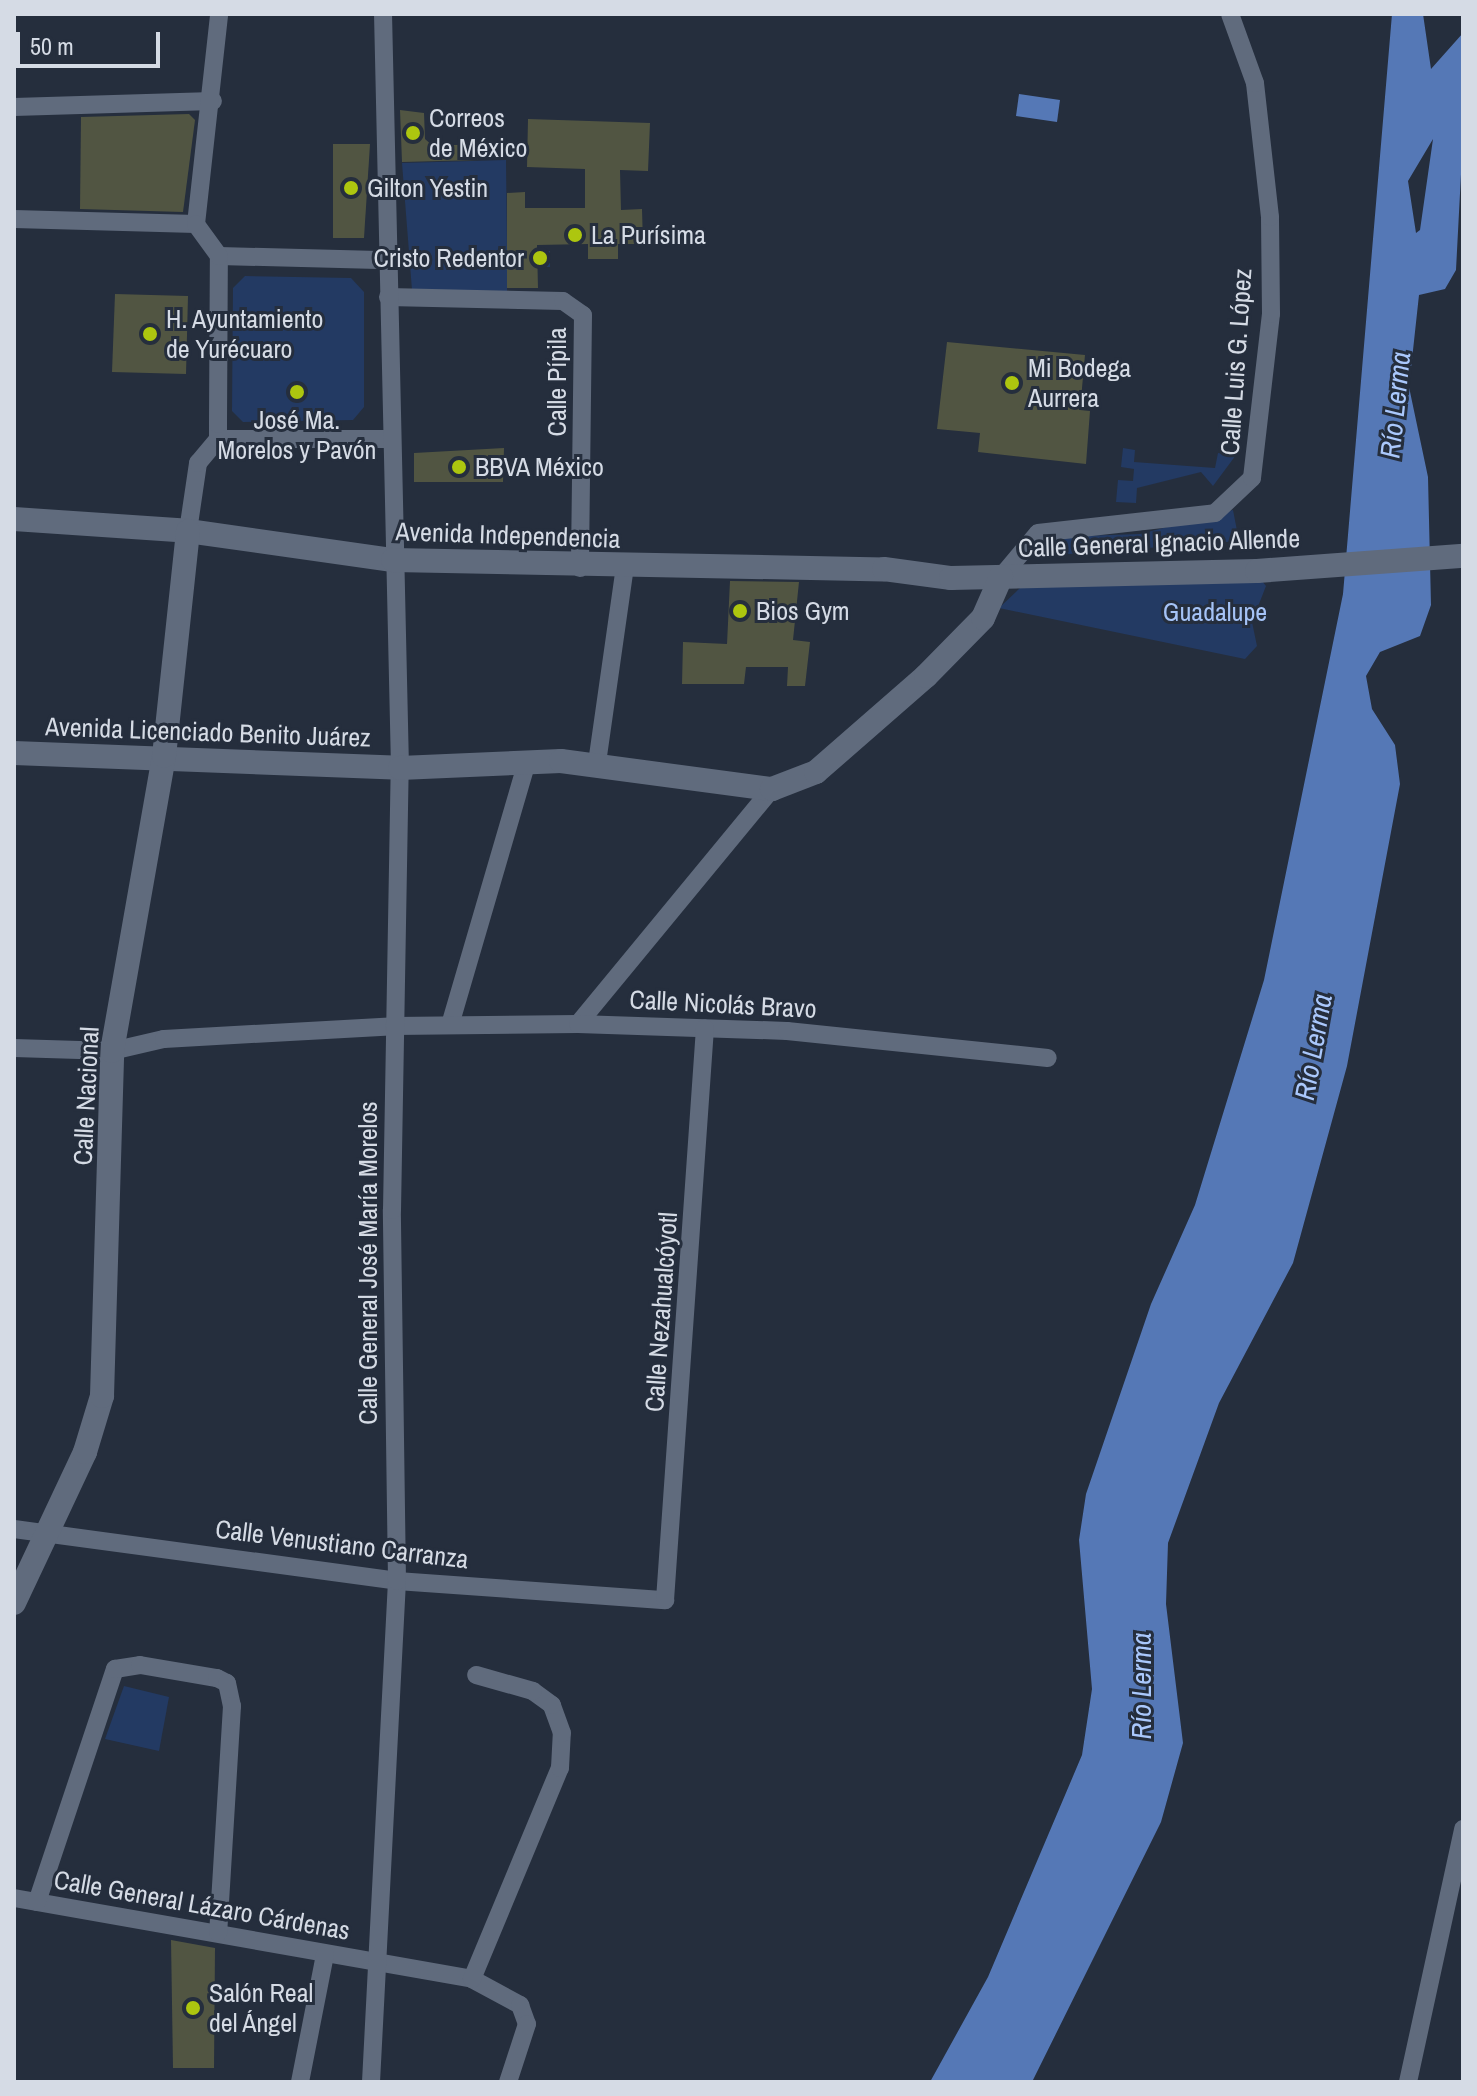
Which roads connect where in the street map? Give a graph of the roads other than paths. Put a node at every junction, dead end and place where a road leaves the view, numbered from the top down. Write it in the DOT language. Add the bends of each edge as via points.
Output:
graph roads {
  1 [pos="219,14"];
  2 [pos="383,14"];
  3 [pos="1230,14"];
  4 [pos="213,101"];
  5 [pos="14,107"];
  6 [pos="14,219"];
  7 [pos="196,224"];
  8 [pos="219,256"];
  9 [pos="388,260"];
  10 [pos="388,297"];
  11 [pos="218,439"];
  12 [pos="391,439"];
  13 [pos="14,519"];
  14 [pos="188,531"];
  15 [pos="1463,556"];
  16 [pos="393,560"];
  17 [pos="625,567"];
  18 [pos="580,568"];
  19 [pos="1001,577"];
  20 [pos="14,753"];
  21 [pos="164,756"];
  22 [pos="527,761"];
  23 [pos="597,763"];
  24 [pos="400,768"];
  25 [pos="772,789"];
  26 [pos="578,1024"];
  27 [pos="450,1025"];
  28 [pos="394,1026"];
  29 [pos="705,1028"];
  30 [pos="14,1048"];
  31 [pos="112,1051"];
  32 [pos="1048,1058"];
  33 [pos="14,1529"];
  34 [pos="44,1530"];
  35 [pos="397,1581"];
  36 [pos="665,1600"];
  37 [pos="14,1603"];
  38 [pos="476,1675"];
  39 [pos="1463,1829"];
  40 [pos="14,1898"];
  41 [pos="37,1902"];
  42 [pos="218,1933"];
  43 [pos="325,1954"];
  44 [pos="382,1964"];
  45 [pos="472,1979"];
  46 [pos="300,2082"];
  47 [pos="371,2082"];
  48 [pos="508,2082"];
  49 [pos="1408,2082"];
  1 -- 4 [label="street"];
  2 -- 9 [label="street, Calle General José María Morelos"];
  3 -- 19 [label="street, Calle Luis G. López" via="1255,83 1270,217 1271,314 1252,478 1215,513 1038,533"];
  4 -- 5 [label="street"];
  4 -- 7 [label="street"];
  6 -- 7 [label="street"];
  7 -- 8 [label="street"];
  8 -- 9 [label="street"];
  8 -- 11 [label="street"];
  9 -- 10 [label="street, Calle General José María Morelos"];
  10 -- 12 [label="street, Calle General José María Morelos"];
  10 -- 18 [label="street, Calle Pípila" via="563,301 583,315"];
  11 -- 12 [label="street"];
  11 -- 14 [label="street" via="198,463"];
  12 -- 16 [label="street, Calle General José María Morelos"];
  13 -- 14 [label="street, Avenida Independencia"];
  14 -- 16 [label="street, Avenida Independencia"];
  14 -- 21 [label="street, Calle Nacional"];
  15 -- 19 [label="street, Calle General Ignacio Allende" via="1257,571"];
  16 -- 18 [label="street, Avenida Independencia"];
  16 -- 24 [label="street, Calle General José María Morelos"];
  17 -- 18 [label="street, Avenida Independencia"];
  17 -- 19 [label="street, Avenida Independencia"];
  17 -- 23 [label="street"];
  19 -- 25 [label="street, Calle General Ignacio Allende" via="983,618 926,676 816,772"];
  20 -- 21 [label="street, Avenida Licenciado Benito Juárez"];
  21 -- 24 [label="street, Avenida Licenciado Benito Juárez"];
  21 -- 31 [label="street, Calle Nacional"];
  22 -- 23 [label="street, Avenida Licenciado Benito Juárez"];
  22 -- 24 [label="street, Avenida Licenciado Benito Juárez"];
  22 -- 27 [label="street"];
  23 -- 25 [label="street, Avenida Licenciado Benito Juárez"];
  24 -- 28 [label="street, Calle General José María Morelos"];
  25 -- 26 [label="street, Calle General Ignacio Allende"];
  26 -- 27 [label="street, Calle Nicolás Bravo"];
  26 -- 29 [label="street, Calle Nicolás Bravo"];
  27 -- 28 [label="street, Calle Nicolás Bravo"];
  28 -- 31 [label="street, Calle Nicolás Bravo" via="164,1039"];
  28 -- 35 [label="street, Calle General José María Morelos"];
  29 -- 32 [label="street, Calle Nicolás Bravo"];
  29 -- 36 [label="street, Calle Nezahualcóyotl"];
  30 -- 31 [label="street, Calle Nicolás Bravo"];
  31 -- 34 [label="street, Calle Nacional" via="102,1396 85,1452"];
  33 -- 34 [label="street, Calle Venustiano Carranza"];
  34 -- 35 [label="street, Calle Venustiano Carranza"];
  34 -- 37 [label="street, Calle Nacional"];
  35 -- 36 [label="street, Calle Venustiano Carranza"];
  35 -- 44 [label="street, Calle General José María Morelos"];
  38 -- 45 [label="street" via="533,1691 552,1705 562,1733 560,1768"];
  39 -- 49 [label="street"];
  40 -- 41 [label="street, Calle General Lázaro Cárdenas"];
  41 -- 42 [label="street, Calle General Lázaro Cárdenas"];
  41 -- 42 [label="street" via="109,1679 127,1663 171,1670 217,1678 231,1694"];
  42 -- 43 [label="street, Calle General Lázaro Cárdenas"];
  43 -- 44 [label="street, Calle General Lázaro Cárdenas"];
  43 -- 46 [label="street"];
  44 -- 45 [label="street, Calle General Lázaro Cárdenas"];
  44 -- 47 [label="street, Calle General José María Morelos"];
  45 -- 48 [label="street, Calle General Lázaro Cárdenas" via="520,2005 527,2024"];
}
